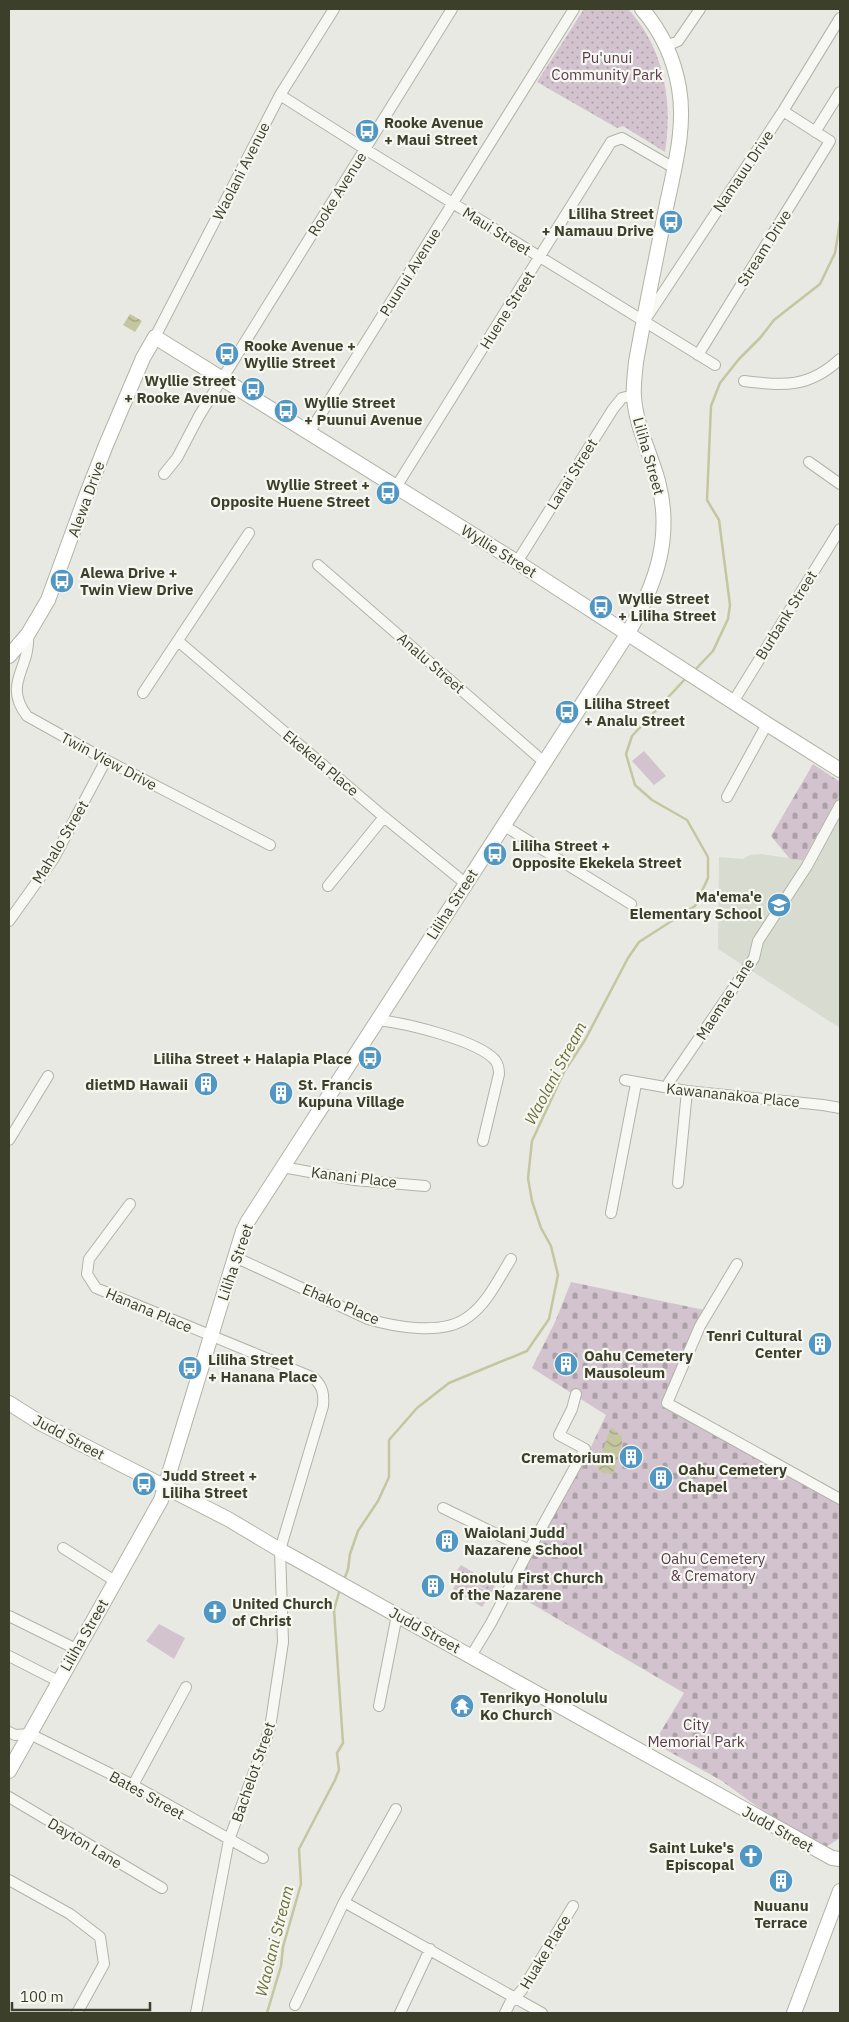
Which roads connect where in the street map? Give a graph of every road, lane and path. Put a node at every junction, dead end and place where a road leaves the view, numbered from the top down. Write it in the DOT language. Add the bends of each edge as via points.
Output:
graph roads {
  1 [pos="334,9"];
  2 [pos="452,9"];
  3 [pos="574,9"];
  4 [pos="642,9"];
  5 [pos="700,9"];
  6 [pos="840,18"];
  7 [pos="666,46"];
  8 [pos="840,92"];
  9 [pos="280,95"];
  10 [pos="783,111"];
  11 [pos="815,132"];
  12 [pos="365,149"];
  13 [pos="674,168"];
  14 [pos="453,203"];
  15 [pos="540,258"];
  16 [pos="643,322"];
  17 [pos="155,337"];
  18 [pos="698,355"];
  19 [pos="840,359"];
  20 [pos="715,365"];
  21 [pos="222,379"];
  22 [pos="744,381"];
  23 [pos="633,394"];
  24 [pos="309,433"];
  25 [pos="809,462"];
  26 [pos="164,474"];
  27 [pos="840,484"];
  28 [pos="396,487"];
  29 [pos="840,529"];
  30 [pos="249,533"];
  31 [pos="518,562"];
  32 [pos="318,565"];
  33 [pos="628,633"];
  34 [pos="28,634"];
  35 [pos="178,641"];
  36 [pos="9,656"];
  37 [pos="143,692"];
  38 [pos="732,702"];
  39 [pos="767,724"];
  40 [pos="106,760"];
  41 [pos="544,762"];
  42 [pos="840,770"];
  43 [pos="727,797"];
  44 [pos="840,805"];
  45 [pos="384,817"];
  46 [pos="503,825"];
  47 [pos="270,846"];
  48 [pos="465,883"];
  49 [pos="328,886"];
  50 [pos="631,904"];
  51 [pos="9,921"];
  52 [pos="378,1020"];
  53 [pos="48,1076"];
  54 [pos="625,1080"];
  55 [pos="636,1084"];
  56 [pos="668,1088"];
  57 [pos="687,1091"];
  58 [pos="840,1108"];
  59 [pos="9,1140"];
  60 [pos="483,1141"];
  61 [pos="282,1167"];
  62 [pos="678,1183"];
  63 [pos="426,1186"];
  64 [pos="130,1204"];
  65 [pos="611,1213"];
  66 [pos="235,1257"];
  67 [pos="511,1259"];
  68 [pos="738,1264"];
  69 [pos="211,1336"];
  70 [pos="576,1394"];
  71 [pos="9,1403"];
  72 [pos="166,1487"];
  73 [pos="840,1499"];
  74 [pos="443,1508"];
  75 [pos="63,1548"];
  76 [pos="280,1550"];
  77 [pos="529,1550"];
  78 [pos="115,1581"];
  79 [pos="397,1615"];
  80 [pos="9,1616"];
  81 [pos="76,1649"];
  82 [pos="9,1656"];
  83 [pos="471,1656"];
  84 [pos="58,1681"];
  85 [pos="186,1687"];
  86 [pos="378,1706"];
  87 [pos="9,1732"];
  88 [pos="30,1734"];
  89 [pos="9,1771"];
  90 [pos="133,1786"];
  91 [pos="9,1798"];
  92 [pos="396,1809"];
  93 [pos="229,1840"];
  94 [pos="263,1858"];
  95 [pos="840,1860"];
  96 [pos="9,1880"];
  97 [pos="162,1888"];
  98 [pos="840,1891"];
  99 [pos="344,1902"];
  100 [pos="573,1906"];
  101 [pos="430,1949"];
  102 [pos="516,1998"];
  103 [pos="295,2005"];
  104 [pos="77,2013"];
  105 [pos="196,2013"];
  106 [pos="400,2013"];
  107 [pos="505,2013"];
  108 [pos="542,2013"];
  109 [pos="794,2013"];
  1 -- 9 [label="street, Waolani Avenue"];
  2 -- 12 [label="street, Rooke Avenue"];
  3 -- 14 [label="street, Puunui Avenue"];
  4 -- 7 [label="street, Liliha Street"];
  5 -- 7 [label="street" via="678,41"];
  6 -- 10 [label="street, Namauu Drive"];
  7 -- 13 [label="street, Liliha Street" via="679,88 681,110"];
  8 -- 11 [label="street"];
  9 -- 12 [label="street, Maui Street"];
  9 -- 17 [label="street, Waolani Avenue"];
  10 -- 11 [label="street"];
  10 -- 16 [label="street, Namauu Drive"];
  11 -- 18 [label="street, Stream Drive" via="830,141"];
  12 -- 14 [label="street, Maui Street"];
  12 -- 21 [label="street, Rooke Avenue"];
  13 -- 15 [label="street, Huene Street" via="622,138 611,142"];
  13 -- 16 [label="street, Liliha Street"];
  14 -- 15 [label="street, Maui Street"];
  14 -- 24 [label="street, Puunui Avenue"];
  15 -- 16 [label="street, Maui Street"];
  15 -- 28 [label="street, Huene Street"];
  16 -- 18 [label="street, Maui Street"];
  16 -- 23 [label="street, Liliha Street"];
  17 -- 21 [label="street, Wyllie Street"];
  17 -- 34 [label="street, Alewa Drive" via="106,445 48,600"];
  18 -- 20 [label="street, Maui Street"];
  19 -- 22 [label="street" via="828,370 800,382 781,385"];
  21 -- 24 [label="street, Wyllie Street"];
  21 -- 26 [label="street, Rooke Avenue" via="177,458"];
  23 -- 31 [label="street, Lanai Street" via="622,398 613,409"];
  23 -- 33 [label="street, Liliha Street" via="640,432 658,483 663,530 657,573 645,605"];
  24 -- 28 [label="street, Wyllie Street"];
  25 -- 27 [label="street"];
  28 -- 31 [label="street, Wyllie Street"];
  29 -- 38 [label="street, Burbank Street"];
  30 -- 35 [label="street"];
  31 -- 33 [label="street, Wyllie Street"];
  32 -- 41 [label="street, Analu Street"];
  33 -- 38 [label="street, Wyllie Street"];
  33 -- 41 [label="street, Liliha Street"];
  34 -- 36 [label="street, Alewa Drive"];
  34 -- 40 [label="street, Twin View Drive" via="28,651 16,686 20,708 38,723"];
  35 -- 37 [label="street"];
  35 -- 45 [label="street, Ekekela Place"];
  38 -- 39 [label="street, Wyllie Street"];
  39 -- 42 [label="street, Wyllie Street"];
  39 -- 43 [label="street"];
  40 -- 47 [label="street, Twin View Drive"];
  40 -- 51 [label="street, Mahalo Street" via="54,858"];
  41 -- 46 [label="street, Liliha Street"];
  44 -- 56 [label="street, Maemae Lane" via="807,866 758,941 754,958"];
  45 -- 48 [label="street, Ekekela Place"];
  45 -- 49 [label="street"];
  46 -- 48 [label="street, Liliha Street"];
  46 -- 50 [label="street"];
  48 -- 52 [label="street, Liliha Street"];
  52 -- 60 [label="street" via="458,1039 495,1060 499,1074"];
  52 -- 61 [label="street, Liliha Street"];
  53 -- 59 [label="street"];
  54 -- 55 [label="street, Kawananakoa Place"];
  55 -- 56 [label="street, Kawananakoa Place"];
  55 -- 65 [label="street"];
  56 -- 57 [label="street, Kawananakoa Place"];
  57 -- 58 [label="street, Kawananakoa Place"];
  57 -- 62 [label="street"];
  61 -- 63 [label="street, Kanani Place" via="355,1180"];
  61 -- 66 [label="street, Liliha Street" via="248,1220"];
  64 -- 69 [label="street, Hanana Place" via="89,1259 87,1274 96,1288"];
  66 -- 67 [label="street, Ehako Place" via="379,1322 434,1328 453,1325 468,1317 484,1300"];
  66 -- 69 [label="street, Liliha Street"];
  68 -- 73 [label="street" via="700,1326 667,1403"];
  69 -- 72 [label="street, Liliha Street"];
  69 -- 76 [label="street, Bachelot Street" via="314,1378 322,1388 324,1406"];
  70 -- 77 [label="street" via="559,1435 585,1449"];
  71 -- 72 [label="street, Judd Street" via="42,1424"];
  72 -- 76 [label="street, Judd Street"];
  72 -- 78 [label="street, Liliha Street"];
  74 -- 77 [label="street"];
  75 -- 78 [label="street"];
  76 -- 79 [label="street, Judd Street"];
  76 -- 93 [label="street, Bachelot Street" via="283,1642 270,1728"];
  77 -- 83 [label="street"];
  78 -- 81 [label="street, Liliha Street"];
  79 -- 83 [label="street, Judd Street"];
  79 -- 86 [label="street"];
  80 -- 81 [label="street"];
  81 -- 84 [label="street, Liliha Street"];
  82 -- 84 [label="street"];
  83 -- 95 [label="street, Judd Street" via="745,1811"];
  84 -- 88 [label="street, Liliha Street"];
  85 -- 90 [label="street"];
  87 -- 88 [label="street"];
  88 -- 89 [label="street, Liliha Street"];
  88 -- 90 [label="street, Bates Street"];
  90 -- 93 [label="street, Bates Street"];
  91 -- 97 [label="street, Dayton Lane"];
  92 -- 99 [label="street"];
  93 -- 94 [label="street, Bates Street"];
  93 -- 105 [label="street, Bachelot Street"];
  96 -- 104 [label="street" via="70,1914 100,1937 104,1964"];
  98 -- 109 [label="street"];
  99 -- 101 [label="street"];
  99 -- 103 [label="street"];
  100 -- 102 [label="street, Huake Place"];
  101 -- 102 [label="street"];
  101 -- 106 [label="street"];
  102 -- 107 [label="street, Huake Place"];
  102 -- 108 [label="street"];
}
